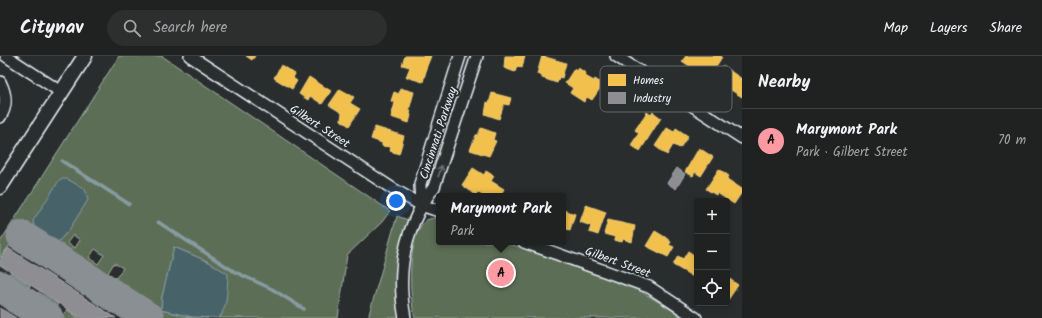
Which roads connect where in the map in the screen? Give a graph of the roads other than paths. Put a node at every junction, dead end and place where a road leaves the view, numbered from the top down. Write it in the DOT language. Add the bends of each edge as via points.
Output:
graph roads {
  1 [pos="6,56"];
  2 [pos="85,56"];
  3 [pos="190,56"];
  4 [pos="460,56"];
  5 [pos="477,56"];
  6 [pos="616,56"];
  7 [pos="631,66"];
  8 [pos="0,82"];
  9 [pos="61,92"];
  10 [pos="702,112"];
  11 [pos="0,117"];
  12 [pos="742,138"];
  13 [pos="0,187"];
  14 [pos="421,205"];
  15 [pos="436,210"];
  16 [pos="532,245"];
  17 [pos="405,318"];
  18 [pos="696,318"];
  1 -- 9 [label="street"];
  2 -- 9 [label="street"];
  3 -- 14 [label="street, Gilbert Street"];
  4 -- 14 [label="street, Cincinnati Parkway" via="420,184"];
  14 -- 5 [label="street, Cincinnati Parkway, one-way" via="434,187"];
  6 -- 7 [label="street"];
  8 -- 11 [label="street" via="6,102"];
  9 -- 13 [label="street"];
  10 -- 12 [label="street"];
  14 -- 15 [label="street, Gilbert Street"];
  14 -- 17 [label="street" via="412,226 401,275"];
  16 -- 18 [label="street, Gilbert Street" via="649,287"];
}
